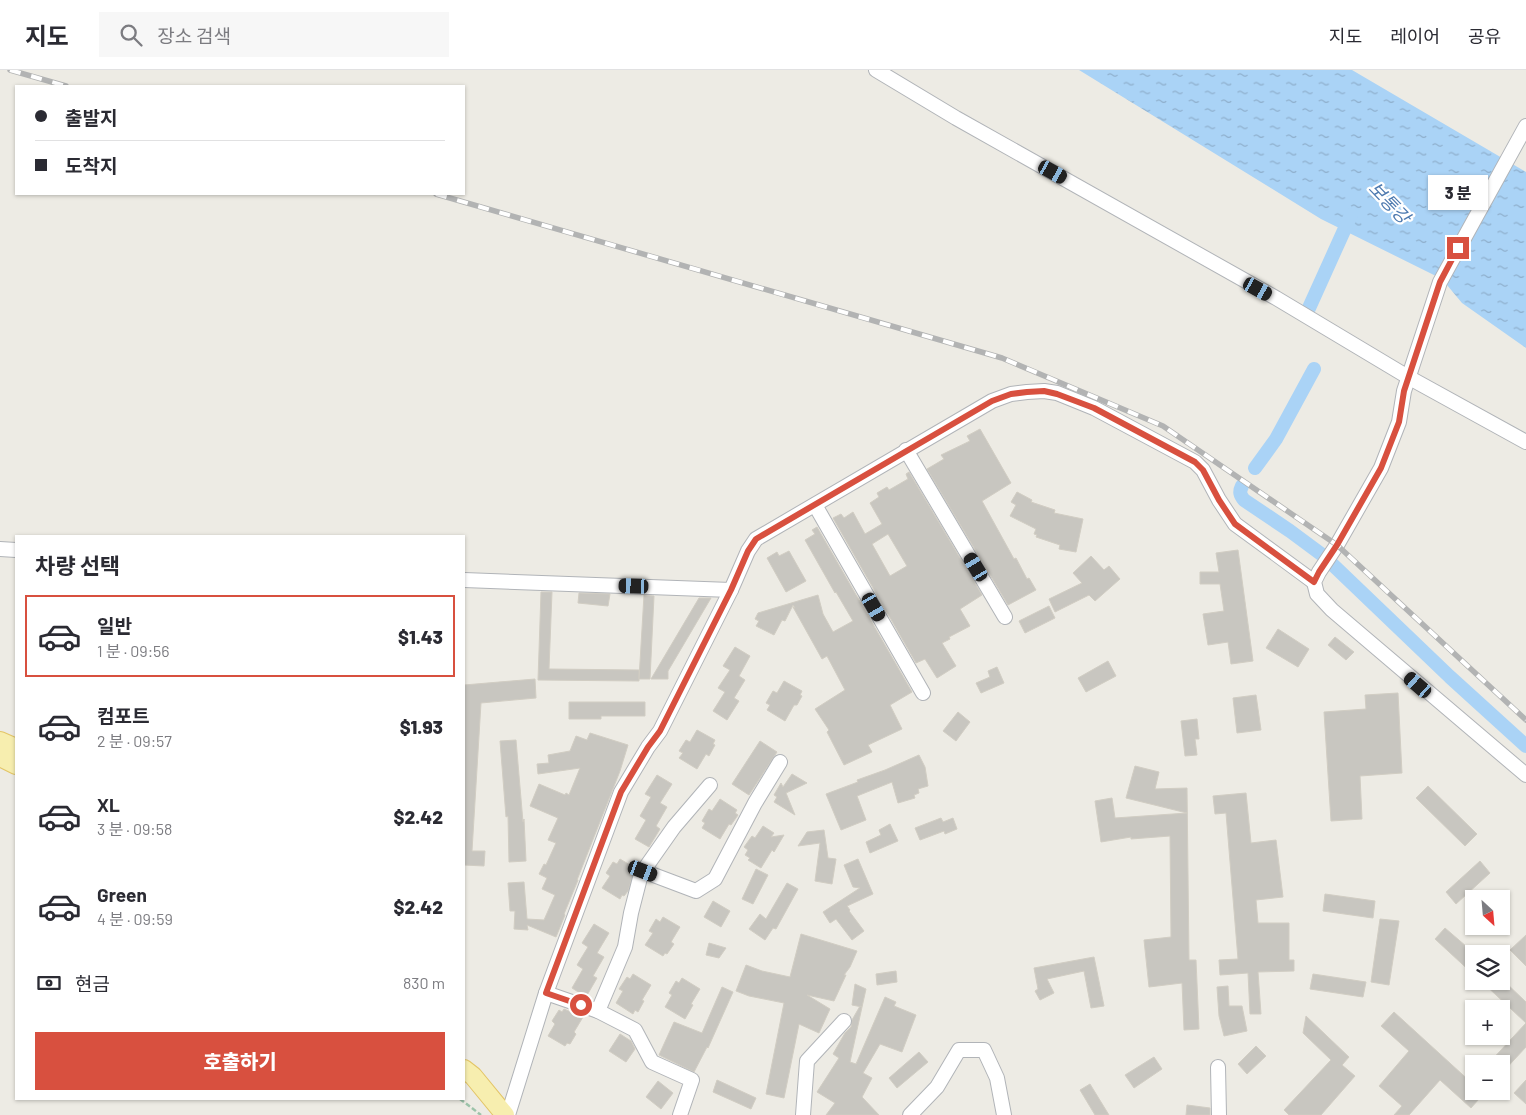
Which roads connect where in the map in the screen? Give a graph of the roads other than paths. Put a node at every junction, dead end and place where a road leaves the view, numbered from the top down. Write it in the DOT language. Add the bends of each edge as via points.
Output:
graph roads {
  1 [pos="876,70"];
  2 [pos="1526,126"];
  3 [pos="1408,377"];
  4 [pos="1526,442"];
  5 [pos="906,450"];
  6 [pos="816,505"];
  7 [pos="0,549"];
  8 [pos="15,550"];
  9 [pos="465,580"];
  10 [pos="1314,582"];
  11 [pos="731,590"];
  12 [pos="1005,617"];
  13 [pos="923,693"];
  14 [pos="0,741"];
  15 [pos="15,748"];
  16 [pos="0,757"];
  17 [pos="780,762"];
  18 [pos="15,764"];
  19 [pos="1526,775"];
  20 [pos="710,785"];
  21 [pos="643,871"];
  22 [pos="546,993"];
  23 [pos="598,1011"];
  24 [pos="844,1021"];
  25 [pos="1218,1067"];
  26 [pos="465,1070"];
  27 [pos="465,1087"];
  28 [pos="506,1115"];
  29 [pos="680,1115"];
  30 [pos="803,1115"];
  31 [pos="910,1115"];
  32 [pos="1004,1115"];
  33 [pos="1219,1115"];
  1 -- 3 [label="street"];
  2 -- 3 [label="street" via="1440,282"];
  3 -- 4 [label="street"];
  3 -- 10 [label="street" via="1399,422 1381,468"];
  5 -- 6 [label="street"];
  5 -- 10 [label="street" via="992,401 1027,392 1057,394 1094,408 1195,462 1235,524"];
  5 -- 12 [label="street"];
  6 -- 11 [label="street" via="756,539"];
  6 -- 13 [label="street"];
  7 -- 8 [label="street"];
  9 -- 11 [label="street"];
  10 -- 19 [label="street" via="1317,594 1332,610"];
  11 -- 22 [label="street" via="660,731 621,792"];
  14 -- 15 [label="main road"];
  16 -- 18 [label="main road"];
  17 -- 21 [label="street" via="715,879 696,891"];
  20 -- 21 [label="street" via="674,827"];
  21 -- 23 [label="street" via="631,913 626,947"];
  22 -- 23 [label="street"];
  22 -- 28 [label="street"];
  23 -- 29 [label="street" via="635,1030 652,1062 692,1080"];
  24 -- 30 [label="street" via="807,1061"];
  25 -- 33 [label="street"];
  26 -- 28 [label="main road"];
  27 -- 28 [label="main road"];
  31 -- 32 [label="street" via="937,1087 959,1050 984,1050 997,1078"];
}
